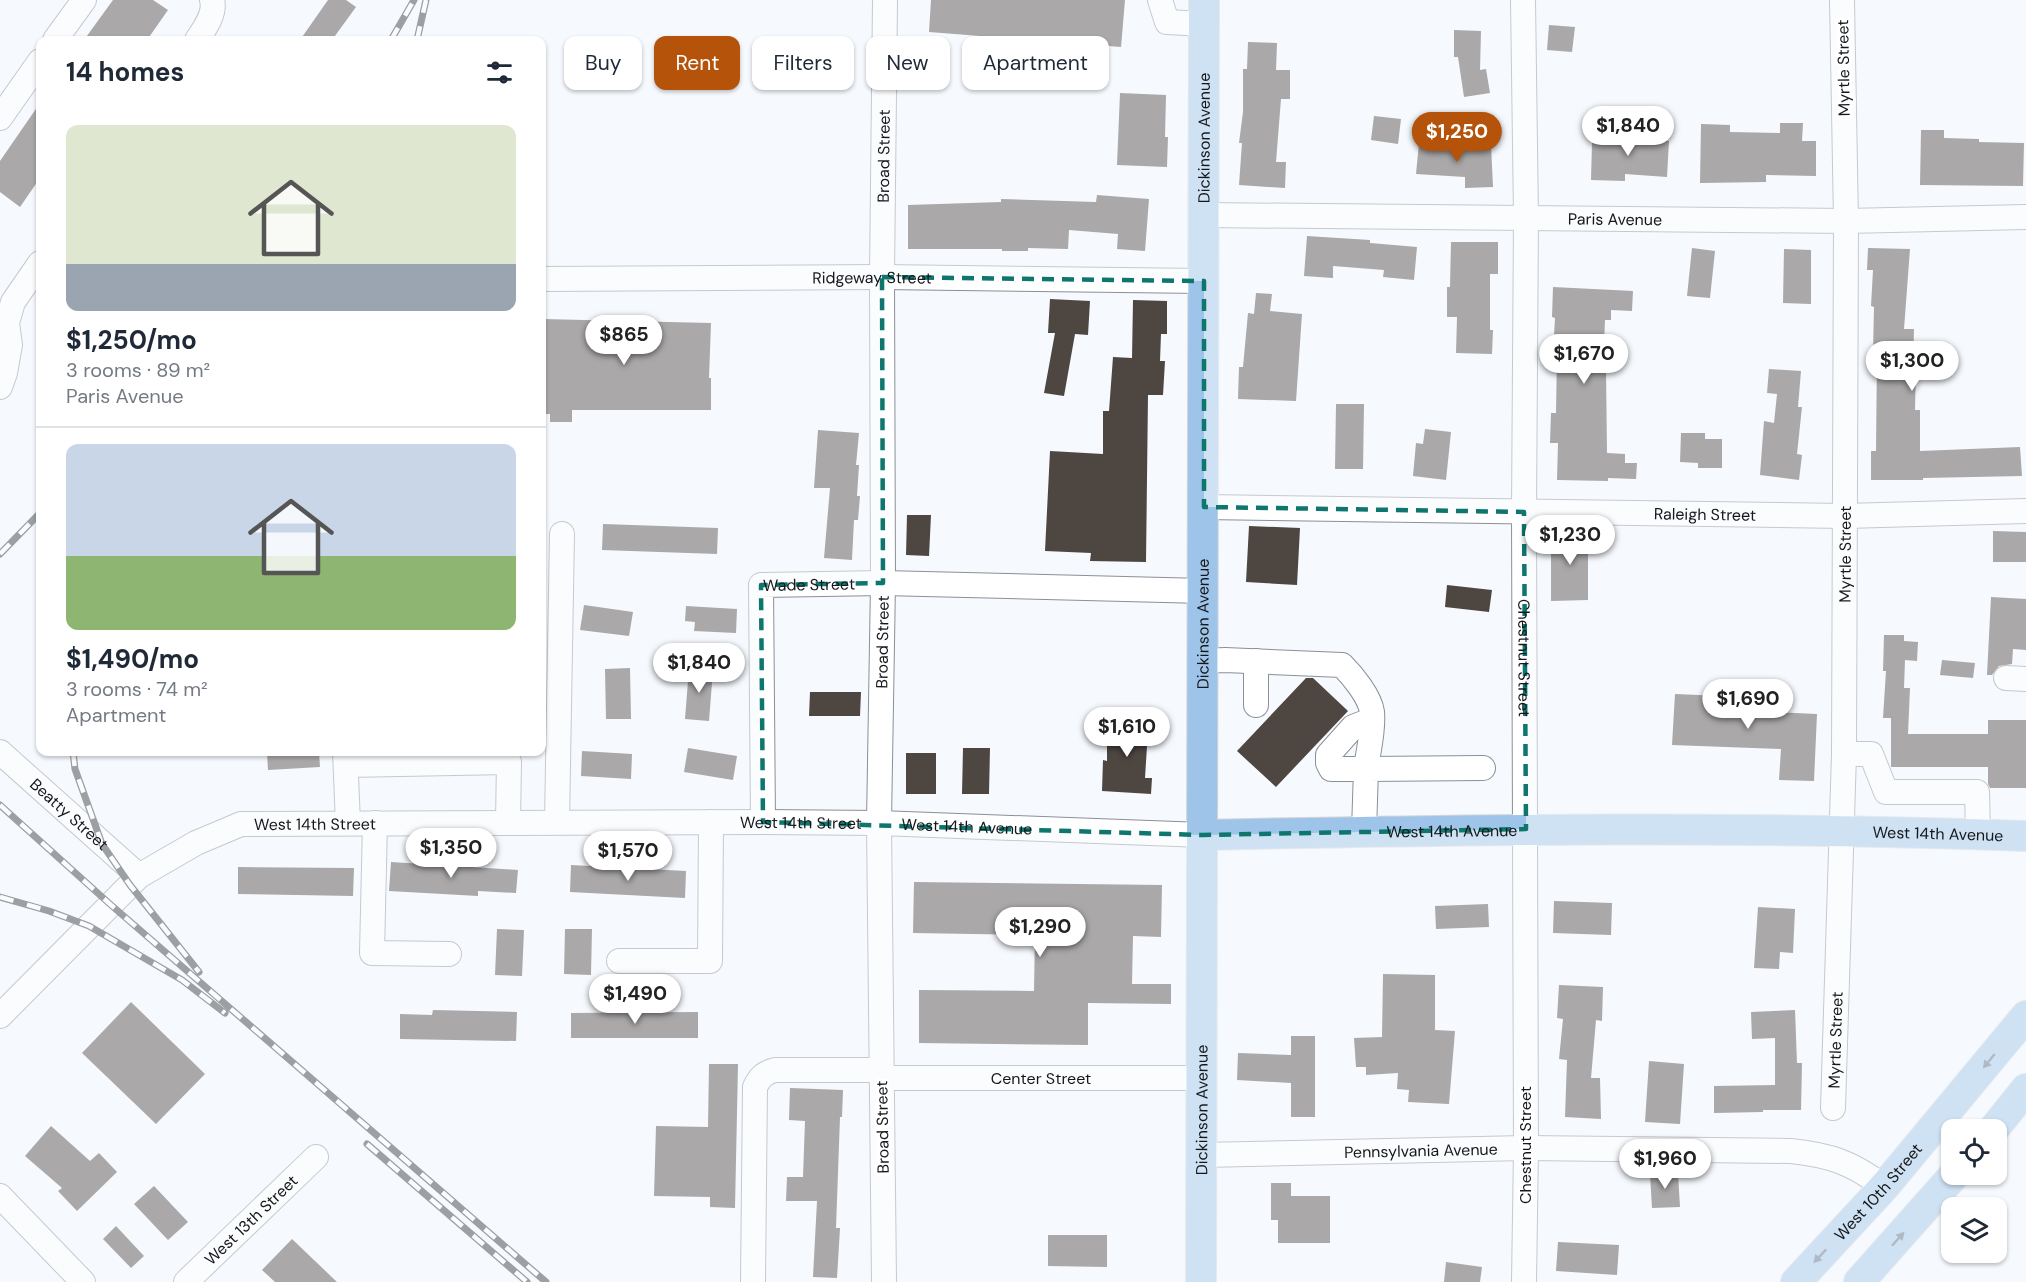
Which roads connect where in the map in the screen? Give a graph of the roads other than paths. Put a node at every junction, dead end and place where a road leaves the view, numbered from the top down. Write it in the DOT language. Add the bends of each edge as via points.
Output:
graph roads {
  1 [pos="84,0"];
  2 [pos="212,0"];
  3 [pos="885,0"];
  4 [pos="1160,0"];
  5 [pos="1523,0"];
  6 [pos="1842,0"];
  7 [pos="1204,12"];
  8 [pos="58,36"];
  9 [pos="200,36"];
  10 [pos="36,67"];
  11 [pos="0,118"];
  12 [pos="1204,215"];
  13 [pos="1526,217"];
  14 [pos="2026,217"];
  15 [pos="1846,221"];
  16 [pos="36,269"];
  17 [pos="882,277"];
  18 [pos="546,279"];
  19 [pos="1204,281"];
  20 [pos="0,387"];
  21 [pos="1204,507"];
  22 [pos="2026,511"];
  23 [pos="1524,512"];
  24 [pos="1845,516"];
  25 [pos="562,534"];
  26 [pos="883,583"];
  27 [pos="1204,591"];
  28 [pos="1203,661"];
  29 [pos="1256,661"];
  30 [pos="1256,705"];
  31 [pos="1371,720"];
  32 [pos="0,752"];
  33 [pos="1844,754"];
  34 [pos="346,758"];
  35 [pos="1483,768"];
  36 [pos="1366,769"];
  37 [pos="508,822"];
  38 [pos="557,822"];
  39 [pos="711,822"];
  40 [pos="764,822"];
  41 [pos="348,823"];
  42 [pos="375,823"];
  43 [pos="879,823"];
  44 [pos="1526,829"];
  45 [pos="1843,830"];
  46 [pos="1364,831"];
  47 [pos="1978,834"];
  48 [pos="1203,835"];
  49 [pos="2026,836"];
  50 [pos="139,876"];
  51 [pos="449,954"];
  52 [pos="619,961"];
  53 [pos="0,1016"];
  54 [pos="2026,1016"];
  55 [pos="881,1074"];
  56 [pos="1202,1078"];
  57 [pos="2026,1089"];
  58 [pos="1833,1108"];
  59 [pos="2002,1119"];
  60 [pos="1526,1148"];
  61 [pos="1202,1155"];
  62 [pos="316,1157"];
  63 [pos="1945,1185"];
  64 [pos="1884,1187"];
  65 [pos="0,1196"];
  66 [pos="83,1282"];
  67 [pos="186,1282"];
  68 [pos="753,1282"];
  69 [pos="884,1282"];
  70 [pos="1202,1282"];
  71 [pos="1524,1282"];
  72 [pos="1796,1282"];
  73 [pos="1858,1282"];
  1 -- 8 [label="street"];
  2 -- 9 [label="street" via="214,7"];
  3 -- 17 [label="street, Broad Street"];
  4 -- 7 [label="street" via="1167,22"];
  5 -- 13 [label="street, Chestnut Street"];
  6 -- 15 [label="street, Myrtle Street"];
  7 -- 12 [label="main road, Dickinson Avenue"];
  10 -- 11 [label="street"];
  12 -- 13 [label="street, Paris Avenue"];
  12 -- 19 [label="main road, Dickinson Avenue"];
  13 -- 15 [label="street, Paris Avenue"];
  13 -- 23 [label="street, Chestnut Street"];
  14 -- 15 [label="street, Paris Avenue"];
  15 -- 24 [label="street, Myrtle Street"];
  16 -- 20 [label="street" via="13,302 8,323 10,345"];
  17 -- 18 [label="street, Ridgeway Street"];
  17 -- 19 [label="street, Ridgeway Street"];
  17 -- 26 [label="street, Broad Street"];
  19 -- 21 [label="main road, Dickinson Avenue"];
  21 -- 23 [label="street, Raleigh Street"];
  21 -- 27 [label="main road, Dickinson Avenue"];
  22 -- 24 [label="street, Raleigh Street"];
  23 -- 24 [label="street, Raleigh Street"];
  23 -- 44 [label="street, Chestnut Street"];
  24 -- 33 [label="street, Myrtle Street"];
  25 -- 38 [label="street"];
  26 -- 27 [label="street, Wade Street"];
  26 -- 40 [label="street, Wade Street" via="761,585"];
  26 -- 43 [label="street, Broad Street"];
  27 -- 28 [label="main road, Dickinson Avenue"];
  28 -- 29 [label="street"];
  28 -- 48 [label="main road, Dickinson Avenue"];
  29 -- 30 [label="street"];
  29 -- 31 [label="street" via="1342,665 1356,680 1372,711"];
  31 -- 36 [label="street"];
  31 -- 36 [label="street" via="1353,727 1328,755 1331,769"];
  32 -- 50 [label="street, Beatty Street"];
  33 -- 45 [label="street, Myrtle Street"];
  33 -- 47 [label="street" via="1871,754 1886,792 1977,792"];
  34 -- 37 [label="street" via="509,762"];
  34 -- 41 [label="street"];
  35 -- 36 [label="street"];
  36 -- 46 [label="street"];
  37 -- 38 [label="street, West 14th Street"];
  37 -- 42 [label="street, West 14th Street"];
  38 -- 39 [label="street, West 14th Street"];
  39 -- 40 [label="street, West 14th Street"];
  39 -- 52 [label="street" via="710,961"];
  40 -- 43 [label="street, West 14th Street"];
  41 -- 42 [label="street, West 14th Street"];
  41 -- 50 [label="street, West 14th Street" via="242,824 196,843"];
  42 -- 51 [label="street" via="372,953"];
  43 -- 48 [label="street, West 14th Avenue"];
  43 -- 55 [label="street, Broad Street"];
  44 -- 45 [label="main road, West 14th Avenue"];
  44 -- 46 [label="main road, West 14th Avenue"];
  44 -- 60 [label="street, Chestnut Street"];
  45 -- 47 [label="main road, West 14th Avenue"];
  45 -- 58 [label="street, Myrtle Street"];
  46 -- 48 [label="main road, West 14th Avenue"];
  47 -- 49 [label="main road, West 14th Avenue"];
  48 -- 56 [label="main road, Dickinson Avenue"];
  50 -- 53 [label="street, West 14th Street"];
  54 -- 64 [label="main road, West 10th Street, one-way"];
  55 -- 56 [label="street, Center Street"];
  55 -- 68 [label="street, Center Street" via="775,1070 759,1078 755,1087"];
  55 -- 69 [label="street, Broad Street"];
  56 -- 61 [label="main road, Dickinson Avenue"];
  57 -- 59 [label="main road"];
  60 -- 61 [label="street, Pennsylvania Avenue"];
  60 -- 64 [label="street, Pennsylvania Avenue" via="1817,1153 1843,1161"];
  60 -- 71 [label="street, Chestnut Street"];
  61 -- 70 [label="main road, Dickinson Avenue"];
  62 -- 67 [label="street, West 13th Street"];
  73 -- 63 [label="main road, one-way"];
  64 -- 72 [label="main road, West 10th Street, one-way"];
  65 -- 66 [label="street"];
}
